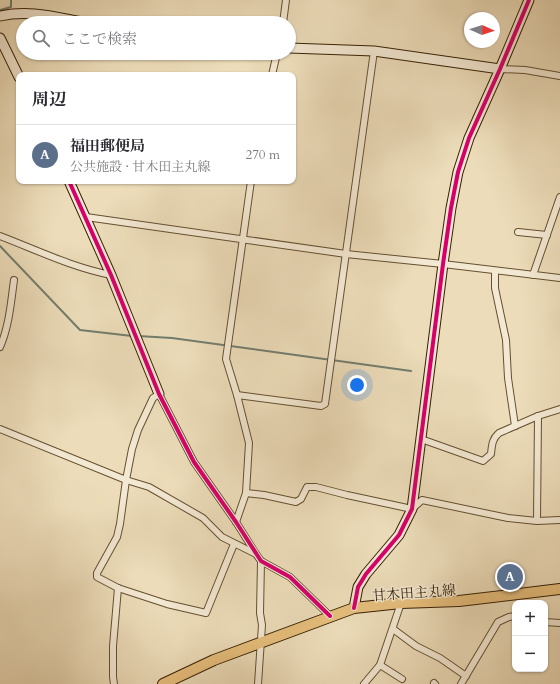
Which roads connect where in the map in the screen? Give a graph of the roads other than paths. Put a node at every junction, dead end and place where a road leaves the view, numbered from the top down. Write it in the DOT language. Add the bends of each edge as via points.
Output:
graph roads {
  1 [pos="286,0"];
  2 [pos="529,0"];
  3 [pos="0,16"];
  4 [pos="46,16"];
  5 [pos="284,16"];
  6 [pos="0,38"];
  7 [pos="296,48"];
  8 [pos="374,51"];
  9 [pos="275,60"];
  10 [pos="500,70"];
  11 [pos="17,72"];
  12 [pos="273,72"];
  13 [pos="560,76"];
  14 [pos="70,184"];
  15 [pos="251,184"];
  16 [pos="560,197"];
  17 [pos="86,217"];
  18 [pos="518,232"];
  19 [pos="547,235"];
  20 [pos="0,236"];
  21 [pos="242,239"];
  22 [pos="346,254"];
  23 [pos="443,264"];
  24 [pos="496,271"];
  25 [pos="111,275"];
  26 [pos="533,275"];
  27 [pos="560,278"];
  28 [pos="14,280"];
  29 [pos="0,348"];
  30 [pos="159,394"];
  31 [pos="237,395"];
  32 [pos="560,409"];
  33 [pos="538,416"];
  34 [pos="515,426"];
  35 [pos="0,429"];
  36 [pos="420,439"];
  37 [pos="126,480"];
  38 [pos="246,493"];
  39 [pos="412,509"];
  40 [pos="560,520"];
  41 [pos="537,521"];
  42 [pos="236,522"];
  43 [pos="234,544"];
  44 [pos="256,554"];
  45 [pos="261,561"];
  46 [pos="118,588"];
  47 [pos="560,589"];
  48 [pos="401,603"];
  49 [pos="354,608"];
  50 [pos="330,616"];
  51 [pos="512,616"];
  52 [pos="548,622"];
  53 [pos="560,622"];
  54 [pos="393,629"];
  55 [pos="261,643"];
  56 [pos="380,664"];
  57 [pos="466,676"];
  58 [pos="402,679"];
  59 [pos="114,684"];
  60 [pos="163,684"];
  61 [pos="258,684"];
  62 [pos="364,684"];
  63 [pos="461,684"];
  1 -- 5 [label="street"];
  2 -- 10 [label="street"];
  3 -- 4 [label="street" via="27,13"];
  6 -- 11 [label="street"];
  7 -- 8 [label="street"];
  8 -- 10 [label="street"];
  8 -- 22 [label="street"];
  9 -- 12 [label="street"];
  10 -- 13 [label="street" via="525,70"];
  10 -- 23 [label="street" via="469,138 458,172"];
  14 -- 17 [label="street"];
  15 -- 21 [label="street"];
  16 -- 19 [label="street"];
  17 -- 21 [label="street"];
  17 -- 25 [label="street"];
  18 -- 19 [label="street"];
  19 -- 26 [label="street"];
  20 -- 25 [label="street" via="66,263"];
  21 -- 22 [label="street"];
  21 -- 31 [label="street" via="226,359"];
  22 -- 23 [label="street"];
  22 -- 31 [label="street" via="325,404 321,406"];
  23 -- 24 [label="street"];
  23 -- 36 [label="street"];
  24 -- 26 [label="street"];
  24 -- 34 [label="street" via="495,288 506,340"];
  25 -- 30 [label="street"];
  26 -- 27 [label="street"];
  28 -- 29 [label="street"];
  30 -- 37 [label="street" via="153,398 138,430"];
  30 -- 42 [label="street" via="194,462"];
  31 -- 38 [label="street" via="249,443"];
  32 -- 33 [label="street"];
  33 -- 34 [label="street"];
  33 -- 41 [label="street"];
  34 -- 36 [label="street" via="494,437 491,454 483,461"];
  35 -- 37 [label="street"];
  36 -- 39 [label="street"];
  37 -- 43 [label="street" via="148,487 203,518 222,537"];
  37 -- 46 [label="street" via="117,537 97,575"];
  38 -- 39 [label="street" via="296,502 301,499 307,487 316,487"];
  38 -- 42 [label="street"];
  39 -- 41 [label="street" via="422,500 508,518"];
  39 -- 49 [label="street" via="399,535 362,580"];
  40 -- 41 [label="street"];
  42 -- 44 [label="street"];
  43 -- 44 [label="street"];
  43 -- 46 [label="street" via="206,613 176,607"];
  44 -- 45 [label="street"];
  45 -- 50 [label="street" via="290,577"];
  45 -- 55 [label="street"];
  46 -- 59 [label="street" via="113,646"];
  47 -- 48 [label="main road, 甘木田主丸線" via="459,601"];
  48 -- 49 [label="main road, 甘木田主丸線"];
  48 -- 54 [label="street"];
  49 -- 50 [label="main road, 甘木田主丸線"];
  50 -- 55 [label="main road, 甘木田主丸線"];
  51 -- 57 [label="street" via="498,622"];
  52 -- 53 [label="street"];
  54 -- 56 [label="street"];
  54 -- 57 [label="street"];
  55 -- 60 [label="main road, 甘木田主丸線" via="214,660"];
  55 -- 61 [label="street"];
  56 -- 58 [label="street"];
  56 -- 62 [label="street"];
  57 -- 63 [label="street"];
}
